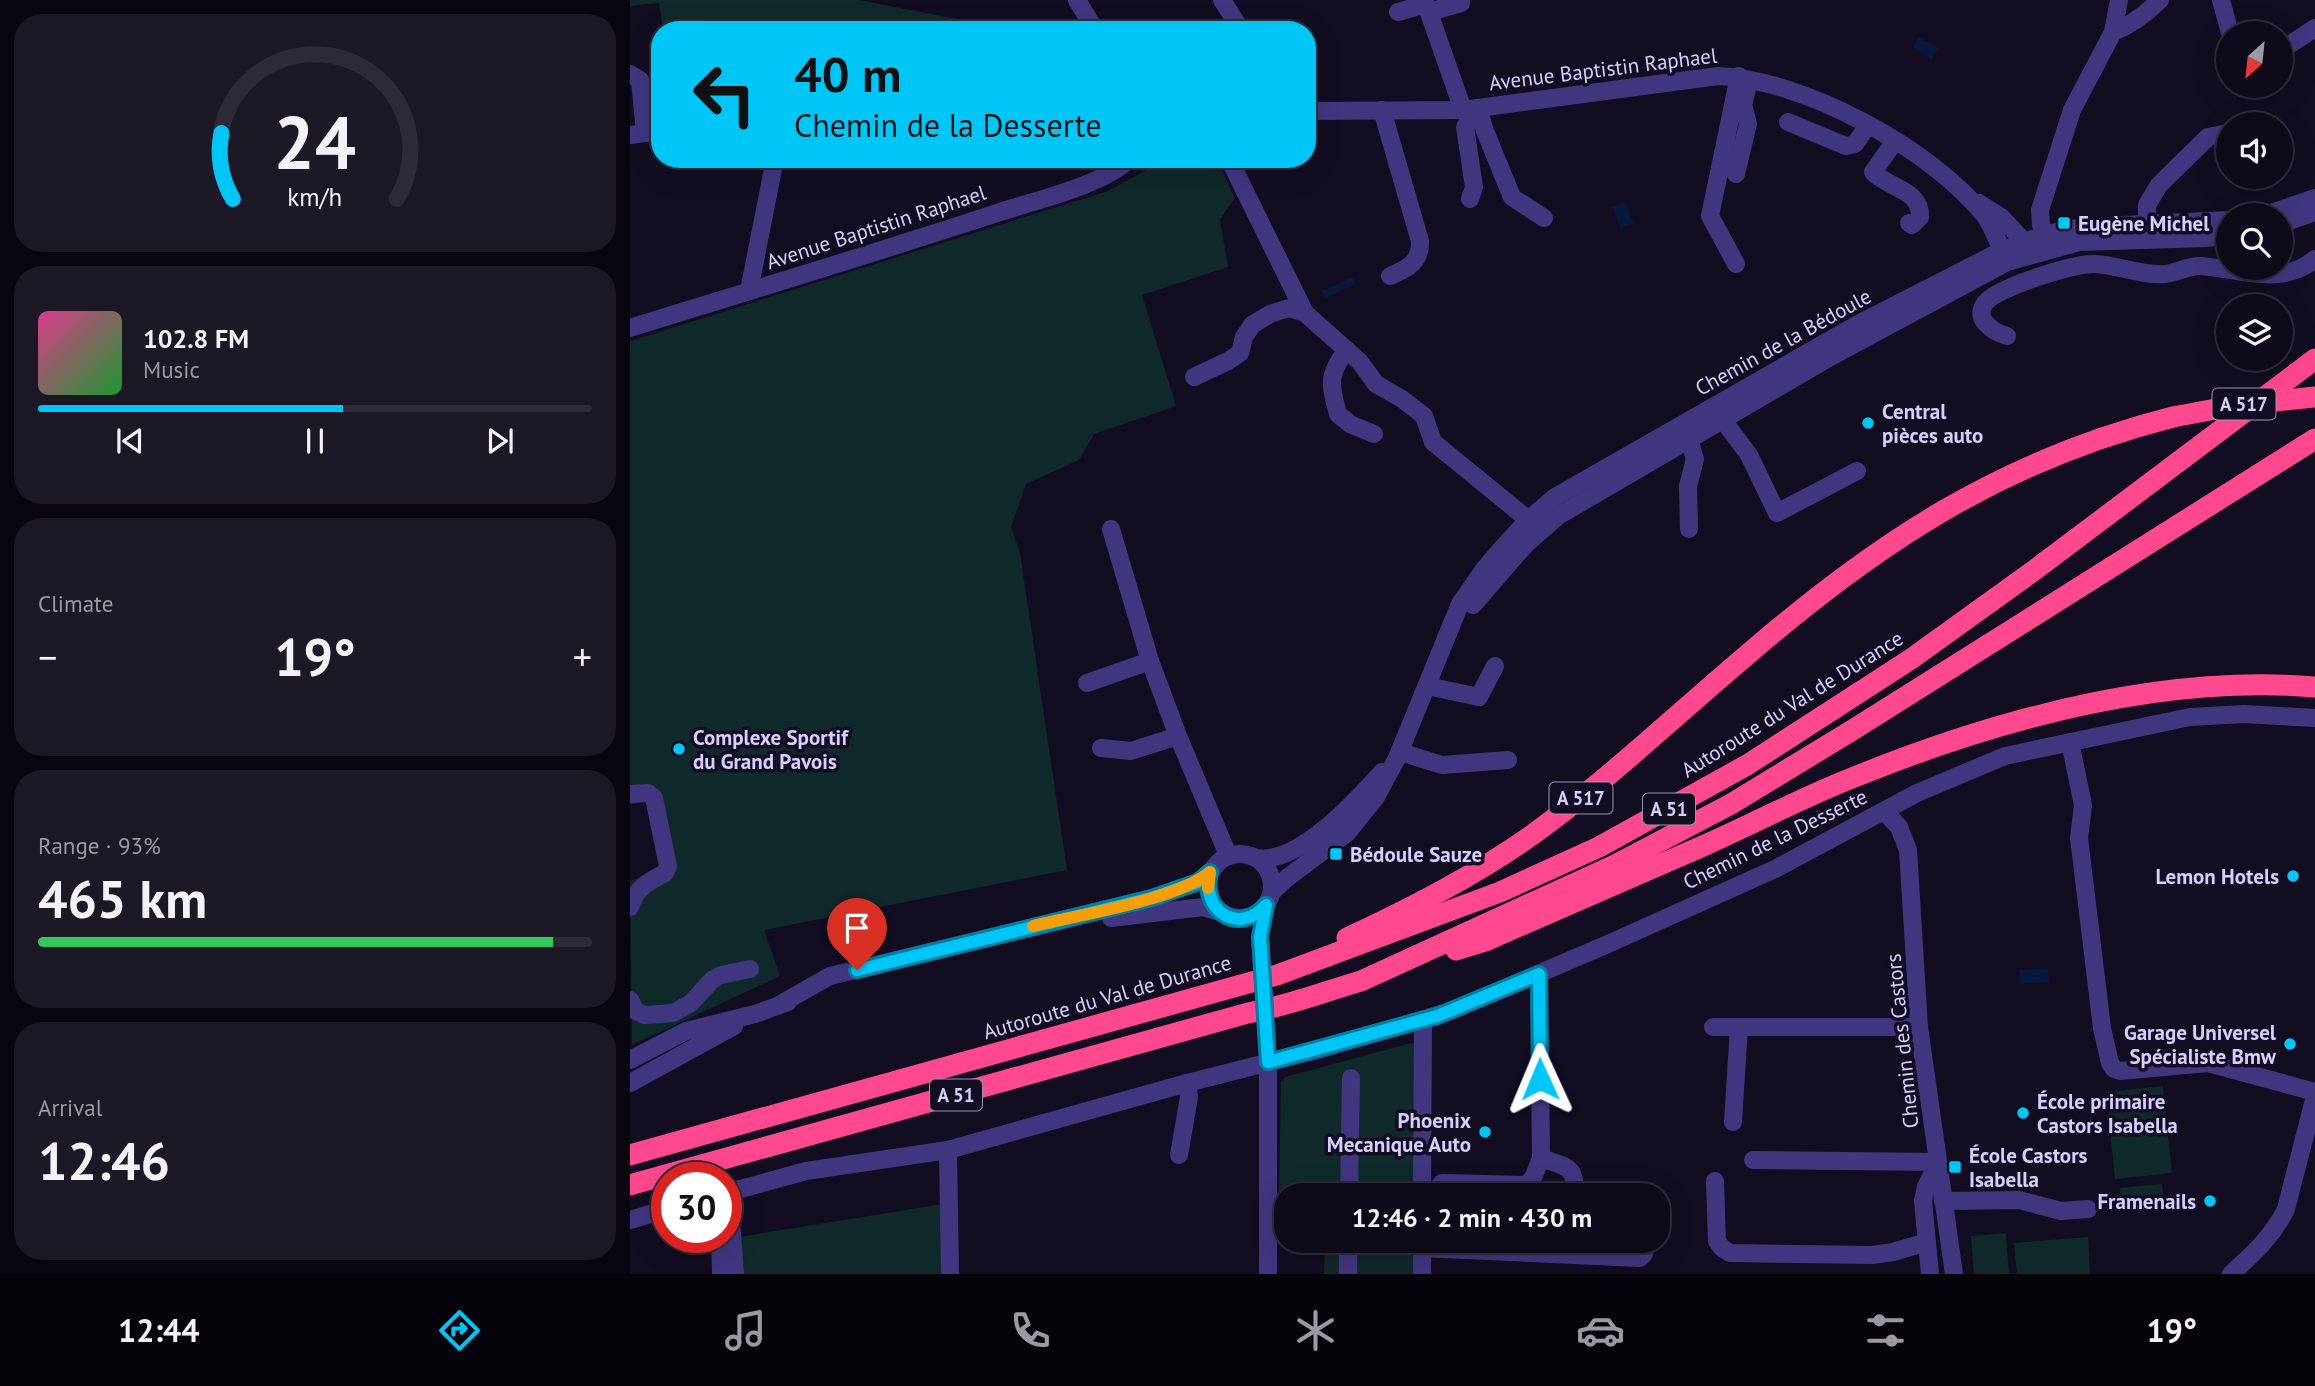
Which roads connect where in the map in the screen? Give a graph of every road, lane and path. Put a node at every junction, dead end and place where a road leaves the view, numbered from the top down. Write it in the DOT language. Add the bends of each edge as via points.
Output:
graph roads {
  1 [pos="1077,0"];
  2 [pos="1222,0"];
  3 [pos="2119,0"];
  4 [pos="2160,0"];
  5 [pos="2221,0"];
  6 [pos="1461,3"];
  7 [pos="1398,12"];
  8 [pos="1429,12"];
  9 [pos="1090,21"];
  10 [pos="1235,21"];
  11 [pos="2227,21"];
  12 [pos="2315,28"];
  13 [pos="2113,32"];
  14 [pos="2293,42"];
  15 [pos="630,74"];
  16 [pos="1744,77"];
  17 [pos="1470,109"];
  18 [pos="1382,110"];
  19 [pos="1316,111"];
  20 [pos="1788,122"];
  21 [pos="1868,125"];
  22 [pos="645,133"];
  23 [pos="2216,135"];
  24 [pos="1895,141"];
  25 [pos="773,168"];
  26 [pos="1117,168"];
  27 [pos="1234,168"];
  28 [pos="1736,174"];
  29 [pos="1959,190"];
  30 [pos="2315,198"];
  31 [pos="1471,199"];
  32 [pos="2293,205"];
  33 [pos="2315,212"];
  34 [pos="1544,218"];
  35 [pos="2293,220"];
  36 [pos="2216,222"];
  37 [pos="1909,223"];
  38 [pos="2147,232"];
  39 [pos="2046,234"];
  40 [pos="2216,235"];
  41 [pos="2030,247"];
  42 [pos="2004,256"];
  43 [pos="2315,259"];
  44 [pos="1737,264"];
  45 [pos="2216,268"];
  46 [pos="2293,272"];
  47 [pos="1390,276"];
  48 [pos="749,291"];
  49 [pos="1306,313"];
  50 [pos="630,328"];
  51 [pos="2007,336"];
  52 [pos="1347,350"];
  53 [pos="2315,359"];
  54 [pos="1194,377"];
  55 [pos="2315,397"];
  56 [pos="1723,419"];
  57 [pos="1374,434"];
  58 [pos="1689,439"];
  59 [pos="2315,439"];
  60 [pos="1857,471"];
  61 [pos="1535,525"];
  62 [pos="1111,529"];
  63 [pos="1689,529"];
  64 [pos="1150,661"];
  65 [pos="1495,666"];
  66 [pos="1087,683"];
  67 [pos="1427,686"];
  68 [pos="2315,687"];
  69 [pos="2315,718"];
  70 [pos="1178,736"];
  71 [pos="2070,742"];
  72 [pos="1402,747"];
  73 [pos="1101,748"];
  74 [pos="1508,760"];
  75 [pos="630,794"];
  76 [pos="1884,811"];
  77 [pos="1228,855"];
  78 [pos="1256,858"];
  79 [pos="1210,872"];
  80 [pos="1269,899"];
  81 [pos="630,907"];
  82 [pos="1228,915"];
  83 [pos="1260,937"];
  84 [pos="952,945"];
  85 [pos="750,969"];
  86 [pos="1539,974"];
  87 [pos="1361,981"];
  88 [pos="630,1000"];
  89 [pos="755,1014"];
  90 [pos="1423,1021"];
  91 [pos="1713,1027"];
  92 [pos="1739,1027"];
  93 [pos="1919,1027"];
  94 [pos="630,1060"];
  95 [pos="1268,1062"];
  96 [pos="928,1072"];
  97 [pos="1351,1079"];
  98 [pos="630,1083"];
  99 [pos="1186,1083"];
  100 [pos="2315,1094"];
  101 [pos="1733,1122"];
  102 [pos="948,1150"];
  103 [pos="1179,1155"];
  104 [pos="630,1156"];
  105 [pos="1541,1158"];
  106 [pos="1753,1160"];
  107 [pos="1938,1162"];
  108 [pos="1715,1181"];
  109 [pos="1349,1183"];
  110 [pos="1422,1183"];
  111 [pos="1528,1183"];
  112 [pos="1575,1183"];
  113 [pos="630,1185"];
  114 [pos="742,1188"];
  115 [pos="1943,1201"];
  116 [pos="2088,1209"];
  117 [pos="651,1214"];
  118 [pos="630,1220"];
  119 [pos="1927,1242"];
  120 [pos="720,1253"];
  121 [pos="733,1253"];
  122 [pos="1348,1253"];
  123 [pos="1422,1253"];
  124 [pos="1608,1253"];
  125 [pos="1644,1253"];
  126 [pos="721,1274"];
  127 [pos="735,1274"];
  128 [pos="950,1274"];
  129 [pos="1268,1274"];
  130 [pos="1348,1274"];
  131 [pos="1422,1274"];
  132 [pos="1930,1274"];
  133 [pos="1954,1274"];
  134 [pos="2231,1274"];
  1 -- 9 [label="street"];
  2 -- 10 [label="street"];
  3 -- 13 [label="street"];
  4 -- 13 [label="street"];
  5 -- 11 [label="street"];
  6 -- 8 [label="street"];
  7 -- 8 [label="street" via="1426,4"];
  8 -- 17 [label="street"];
  12 -- 14 [label="street"];
  13 -- 39 [label="street" via="2072,110 2040,210"];
  15 -- 22 [label="street" via="640,80"];
  16 -- 17 [label="street, Avenue Baptistin Raphael" via="1717,76"];
  16 -- 21 [label="street, Avenue Baptistin Raphael" via="1845,111"];
  16 -- 28 [label="street" via="1748,124"];
  16 -- 44 [label="street" via="1710,216"];
  17 -- 18 [label="street, Avenue Baptistin Raphael"];
  17 -- 31 [label="street" via="1465,127 1474,187"];
  17 -- 34 [label="street" via="1512,197"];
  18 -- 19 [label="street, Avenue Baptistin Raphael"];
  18 -- 47 [label="street" via="1420,241 1415,261"];
  20 -- 21 [label="street" via="1846,146 1855,144"];
  21 -- 24 [label="street, Avenue Baptistin Raphael"];
  23 -- 38 [label="street" via="2208,137 2160,185 2147,205"];
  24 -- 29 [label="street, Avenue Baptistin Raphael"];
  24 -- 37 [label="street" via="1872,172 1913,196 1921,207 1920,217"];
  25 -- 48 [label="street"];
  26 -- 48 [label="street, Avenue Baptistin Raphael" via="1105,176 878,252"];
  27 -- 49 [label="street"];
  29 -- 41 [label="street, Avenue Baptistin Raphael" via="2001,217"];
  29 -- 42 [label="street, Avenue Baptistin Raphael" via="1986,218"];
  30 -- 32 [label="street"];
  33 -- 35 [label="street"];
  36 -- 38 [label="street, Chemin de la Bédoule"];
  38 -- 39 [label="street, Chemin de la Bédoule" via="2082,227"];
  38 -- 40 [label="street, Chemin de la Bédoule"];
  38 -- 41 [label="street, Chemin de la Bédoule"];
  39 -- 41 [label="street, Chemin de la Bédoule"];
  41 -- 42 [label="street, Chemin de la Bédoule"];
  42 -- 56 [label="street, Chemin de la Bédoule"];
  42 -- 61 [label="street, Chemin de la Bédoule" via="1834,338 1555,498"];
  43 -- 46 [label="street"];
  45 -- 51 [label="street" via="2198,265 2163,274 2093,264 2053,272 1989,298 1982,307 1982,316 1993,332"];
  48 -- 50 [label="street, Avenue Baptistin Raphael"];
  49 -- 52 [label="street"];
  49 -- 54 [label="street" via="1289,308 1270,314 1252,325 1240,353"];
  52 -- 57 [label="street" via="1333,374 1338,414"];
  52 -- 61 [label="street" via="1376,384 1424,416 1433,442"];
  53 -- 96 [label="highway, Autoroute du Val de Durance / A 51" via="1911,659 1747,765 1599,847 1500,892 1287,972"];
  55 -- 96 [label="highway, A 517, bridge" via="2173,417 2045,458 1898,537 1748,654 1585,794 1529,836 1432,896 1344,939 1277,964"];
  56 -- 58 [label="street, Chemin de la Bédoule"];
  56 -- 60 [label="street" via="1749,455 1777,513"];
  58 -- 61 [label="street, Chemin de la Bédoule"];
  58 -- 63 [label="street" via="1695,459 1688,486"];
  59 -- 87 [label="highway, A 51" via="1731,804 1615,865"];
  61 -- 67 [label="street, Chemin de la Bédoule" via="1525,545 1484,590 1443,648"];
  62 -- 64 [label="street"];
  64 -- 66 [label="street"];
  64 -- 70 [label="street"];
  65 -- 67 [label="street" via="1479,696"];
  67 -- 72 [label="street, Chemin de la Bédoule"];
  68 -- 87 [label="highway" via="2180,690 2060,711 1965,737 1849,779 1485,941"];
  69 -- 71 [label="street, Chemin de la Desserte" via="2190,717"];
  70 -- 73 [label="street" via="1131,751"];
  70 -- 77 [label="street"];
  71 -- 76 [label="street, Chemin de la Desserte" via="1986,763"];
  71 -- 100 [label="street" via="2083,805 2079,838 2102,1028 2114,1069 2208,1063"];
  72 -- 74 [label="street" via="1442,765"];
  72 -- 78 [label="street, Chemin de la Bédoule" via="1367,789 1326,826 1293,851"];
  72 -- 80 [label="street, Chemin de la Bédoule" via="1376,797 1347,833 1287,878"];
  75 -- 81 [label="street" via="648,793 654,798 668,866 665,873 638,890"];
  76 -- 86 [label="street, Chemin de la Desserte" via="1775,869"];
  76 -- 93 [label="street, Chemin des Castors" via="1899,827 1908,850"];
  77 -- 78 [label="street"];
  77 -- 79 [label="street"];
  78 -- 80 [label="street" via="1269,872"];
  79 -- 82 [label="street" via="1208,894"];
  79 -- 84 [label="street" via="1198,882 1152,898"];
  80 -- 82 [label="street" via="1253,916"];
  80 -- 83 [label="street"];
  82 -- 83 [label="street"];
  82 -- 84 [label="street" via="1203,907"];
  83 -- 95 [label="street, bridge"];
  84 -- 89 [label="street" via="830,976"];
  85 -- 88 [label="street" via="712,980 691,1003 673,1013 644,1015"];
  86 -- 90 [label="street, Chemin de la Desserte"];
  86 -- 105 [label="street"];
  87 -- 113 [label="highway, A 51"];
  89 -- 94 [label="street" via="686,1031"];
  89 -- 98 [label="street"];
  90 -- 95 [label="street, Chemin de la Desserte"];
  90 -- 110 [label="street"];
  91 -- 92 [label="street"];
  92 -- 93 [label="street"];
  92 -- 101 [label="street"];
  93 -- 107 [label="street, Chemin des Castors"];
  95 -- 99 [label="street, Chemin de la Desserte"];
  95 -- 129 [label="street"];
  96 -- 104 [label="highway, Autoroute du Val de Durance / A 51"];
  97 -- 109 [label="street"];
  99 -- 102 [label="street, Chemin de la Desserte"];
  99 -- 103 [label="street" via="1189,1097"];
  100 -- 134 [label="street" via="2286,1209 2260,1248"];
  102 -- 114 [label="street, Chemin de la Desserte" via="806,1171"];
  102 -- 128 [label="street"];
  105 -- 111 [label="street"];
  105 -- 112 [label="street" via="1570,1168"];
  106 -- 107 [label="street"];
  107 -- 115 [label="street, Chemin des Castors"];
  107 -- 119 [label="street" via="1923,1201"];
  108 -- 119 [label="street" via="1717,1241 1730,1253 1872,1255"];
  115 -- 116 [label="street" via="2019,1200 2061,1211"];
  115 -- 133 [label="street, Chemin des Castors"];
  117 -- 118 [label="street"];
  119 -- 132 [label="street"];
  120 -- 126 [label="street"];
  121 -- 127 [label="street"];
  122 -- 130 [label="street"];
  123 -- 131 [label="street"];
  124 -- 125 [label="street" via="1640,1258"];
}
